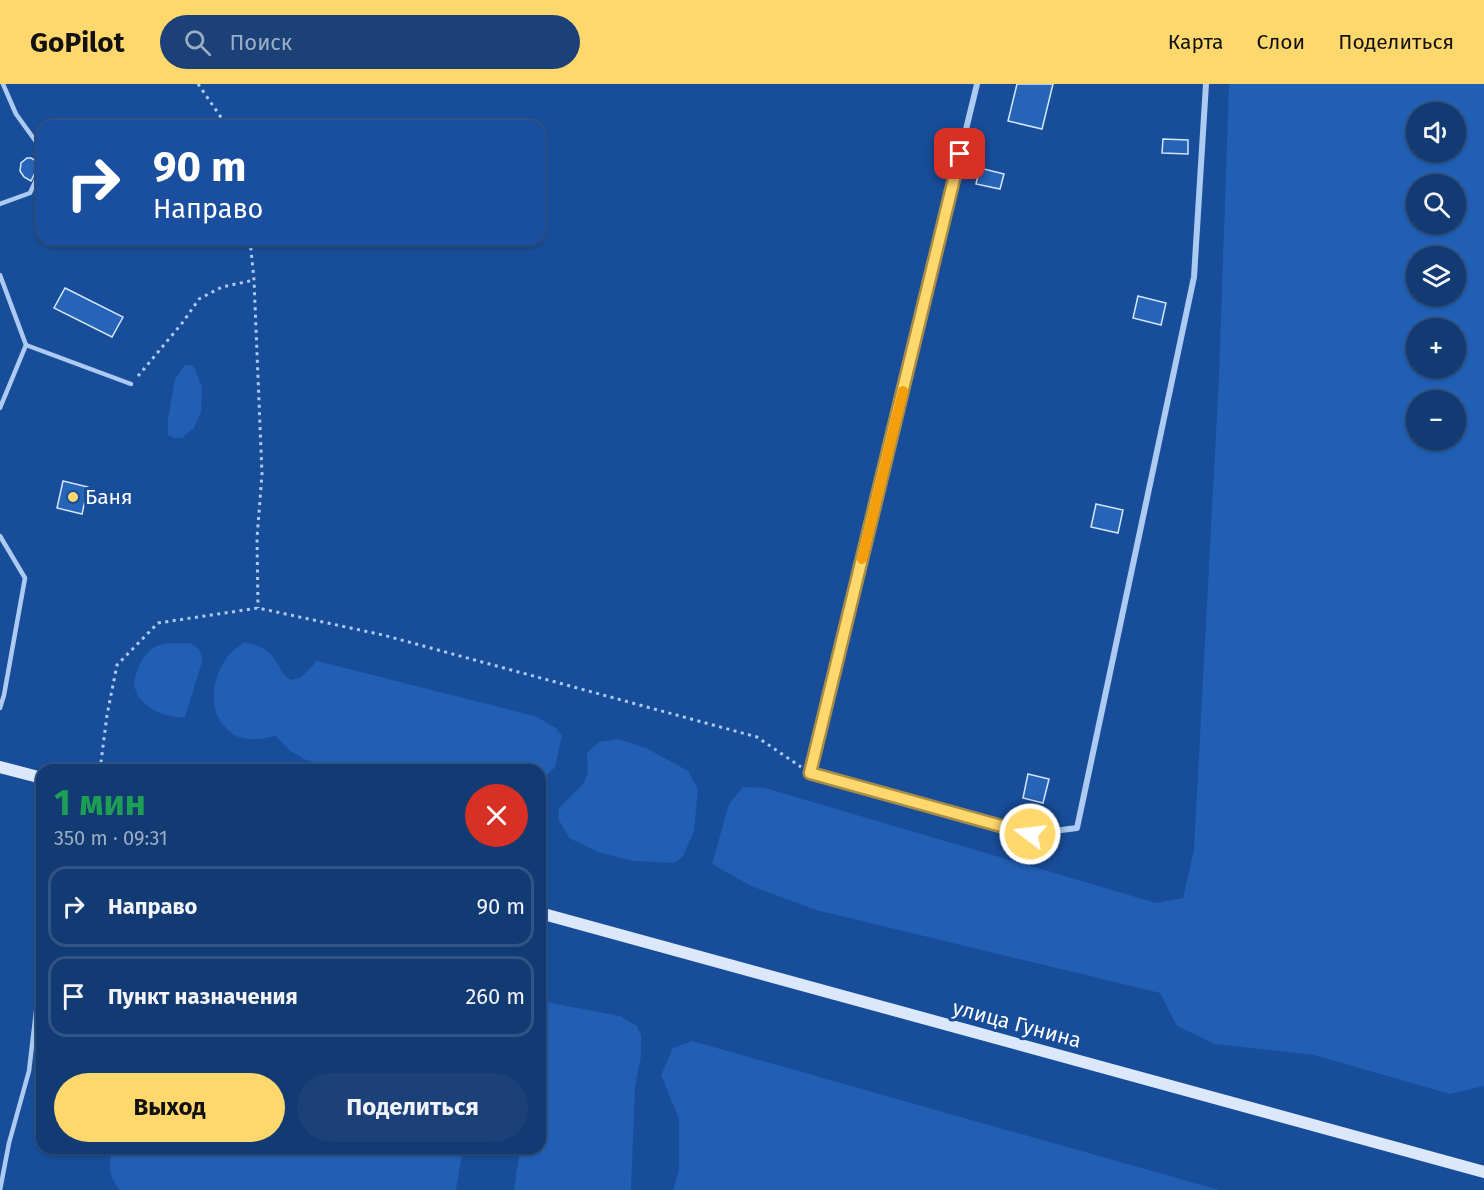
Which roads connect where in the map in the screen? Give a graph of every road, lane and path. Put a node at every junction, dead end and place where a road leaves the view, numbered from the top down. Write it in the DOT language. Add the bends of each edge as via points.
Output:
graph roads {
  1 [pos="3,84"];
  2 [pos="198,84"];
  3 [pos="977,84"];
  4 [pos="1206,84"];
  5 [pos="223,120"];
  6 [pos="36,142"];
  7 [pos="36,180"];
  8 [pos="0,204"];
  9 [pos="251,246"];
  10 [pos="0,275"];
  11 [pos="254,280"];
  12 [pos="26,345"];
  13 [pos="131,384"];
  14 [pos="0,408"];
  15 [pos="0,536"];
  16 [pos="258,608"];
  17 [pos="0,708"];
  18 [pos="101,764"];
  19 [pos="0,766"];
  20 [pos="810,773"];
  21 [pos="36,776"];
  22 [pos="546,915"];
  23 [pos="36,1011"];
  24 [pos="1484,1172"];
  25 [pos="0,1190"];
  1 -- 6 [label="lane" via="16,114"];
  2 -- 5 [label="path"];
  3 -- 20 [label="street"];
  4 -- 20 [label="street" via="1194,277 1077,828 1030,834"];
  7 -- 8 [label="lane" via="30,193"];
  9 -- 11 [label="path"];
  10 -- 12 [label="lane"];
  11 -- 13 [label="path" via="222,287 199,299"];
  11 -- 16 [label="path" via="262,474 257,538"];
  12 -- 13 [label="lane"];
  12 -- 14 [label="lane"];
  15 -- 17 [label="lane" via="25,578"];
  16 -- 18 [label="path" via="158,623 117,665"];
  16 -- 20 [label="path" via="382,635 758,737"];
  19 -- 21 [label="main road"];
  22 -- 24 [label="main road, улица Гунина"];
  23 -- 25 [label="lane" via="28,1071"];
}
